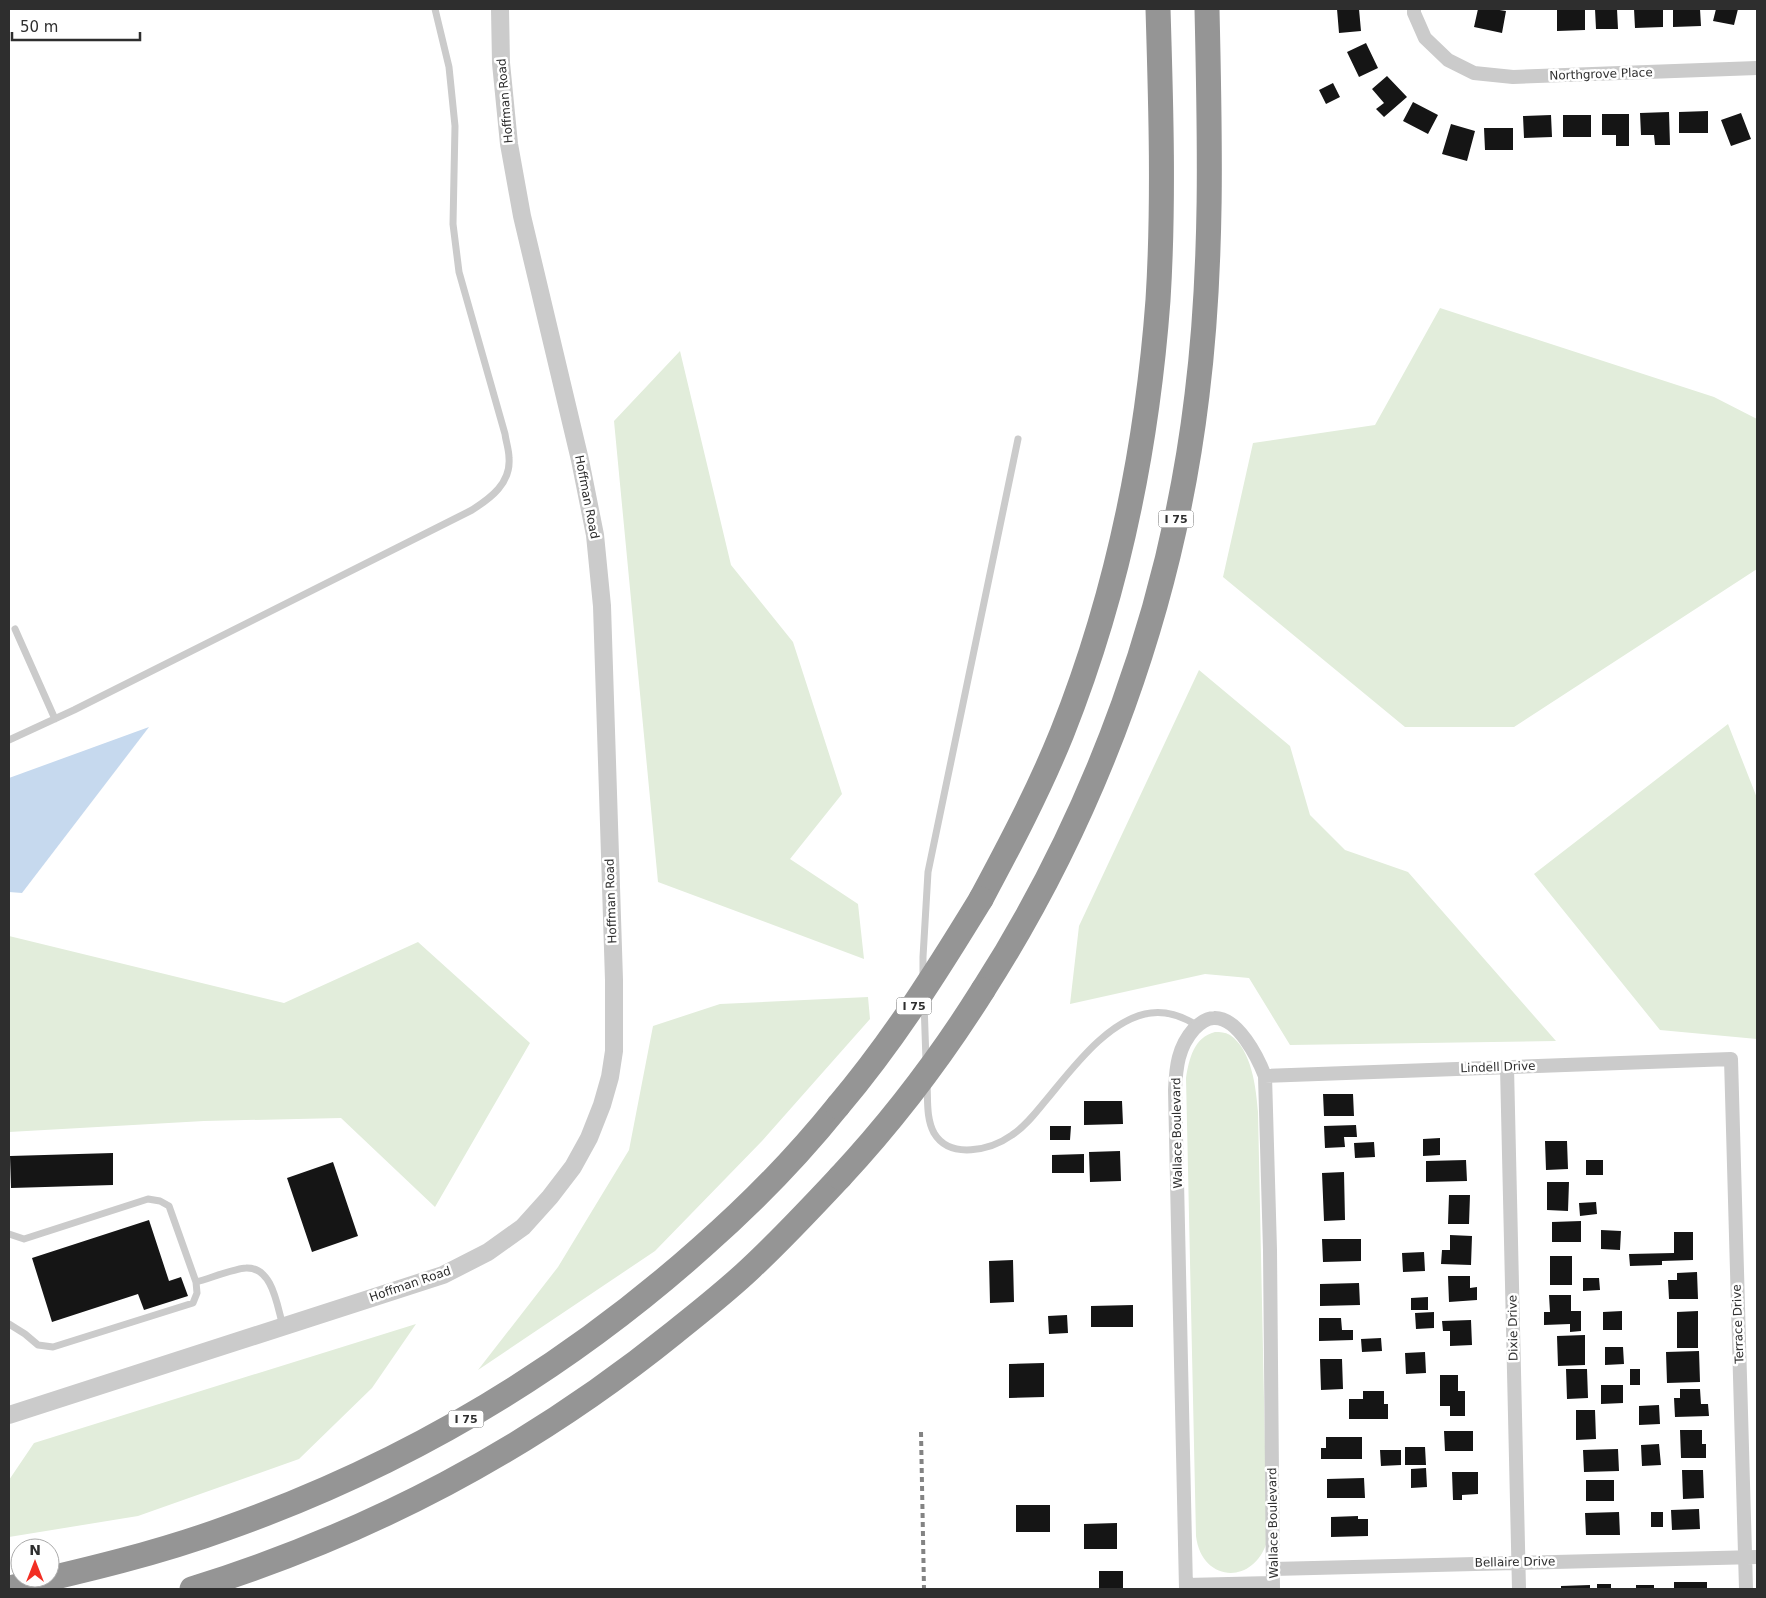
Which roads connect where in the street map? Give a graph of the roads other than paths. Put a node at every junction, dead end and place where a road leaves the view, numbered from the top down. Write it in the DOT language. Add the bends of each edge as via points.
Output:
graph roads {
  1 [pos="435,9"];
  2 [pos="500,9"];
  3 [pos="1158,9"];
  4 [pos="1207,9"];
  5 [pos="1414,9"];
  6 [pos="1757,68"];
  7 [pos="1018,439"];
  8 [pos="15,629"];
  9 [pos="55,719"];
  10 [pos="9,740"];
  11 [pos="1198,1026"];
  12 [pos="1731,1059"];
  13 [pos="1507,1067"];
  14 [pos="1265,1076"];
  15 [pos="9,1234"];
  16 [pos="196,1282"];
  17 [pos="9,1324"];
  18 [pos="283,1326"];
  19 [pos="9,1415"];
  20 [pos="1751,1557"];
  21 [pos="1518,1562"];
  22 [pos="1273,1580"];
  23 [pos="1186,1587"];
  24 [pos="9,1588"];
  25 [pos="192,1589"];
  26 [pos="1519,1589"];
  27 [pos="1746,1589"];
  1 -- 9 [label="lane" via="449,67 454,116 453,224 459,272 498,406 509,458 508,472 491,497 472,510"];
  2 -- 18 [label="street, Hoffman Road" via="508,144 580,460 598,562 614,980 614,1051 610,1077 589,1138 573,1167 523,1227 488,1252 443,1275"];
  3 -- 24 [label="highway, I 75, bridge" via="1161,192 1158,297 1149,390 1120,547 1099,623 1062,732 1023,819 981,899 908,1015 812,1137 726,1226 673,1273 556,1363 471,1416 368,1470 254,1518 150,1552"];
  4 -- 25 [label="highway, I 75, bridge" via="1209,211 1206,295 1197,394 1177,515 1137,662 1095,777 1041,891 960,1026 917,1085 840,1177 775,1245 707,1307 635,1365 509,1450 402,1508 297,1553"];
  5 -- 6 [label="street, Northgrove Place" via="1425,38 1448,60 1474,73 1513,77"];
  7 -- 11 [label="lane" via="928,872 923,956 928,1116 933,1131 940,1142 958,1149 977,1149 998,1143 1013,1135 1030,1119 1080,1060 1126,1022 1150,1013 1161,1013"];
  8 -- 9 [label="lane"];
  9 -- 10 [label="lane"];
  11 -- 14 [label="street, Wallace Boulevard" via="1215,1018 1231,1024 1247,1042"];
  11 -- 23 [label="street, Wallace Boulevard" via="1187,1037 1179,1053 1175,1090"];
  12 -- 13 [label="street, Lindell Drive"];
  12 -- 20 [label="street, Terrace Drive"];
  13 -- 14 [label="street, Lindell Drive"];
  13 -- 21 [label="street, Dixie Drive"];
  14 -- 22 [label="street, Wallace Boulevard"];
  15 -- 16 [label="lane" via="24,1239 148,1198 160,1200 169,1206"];
  16 -- 17 [label="lane" via="197,1293 193,1303 53,1347 38,1344"];
  16 -- 18 [label="lane" via="246,1268 260,1271 267,1279"];
  18 -- 19 [label="street, Hoffman Road"];
  20 -- 21 [label="street, Bellaire Drive"];
  20 -- 27 [label="street, Terrace Drive"];
  21 -- 22 [label="street, Bellaire Drive"];
  21 -- 26 [label="street, Dixie Drive"];
  22 -- 23 [label="street, Bellaire Drive"];
}
